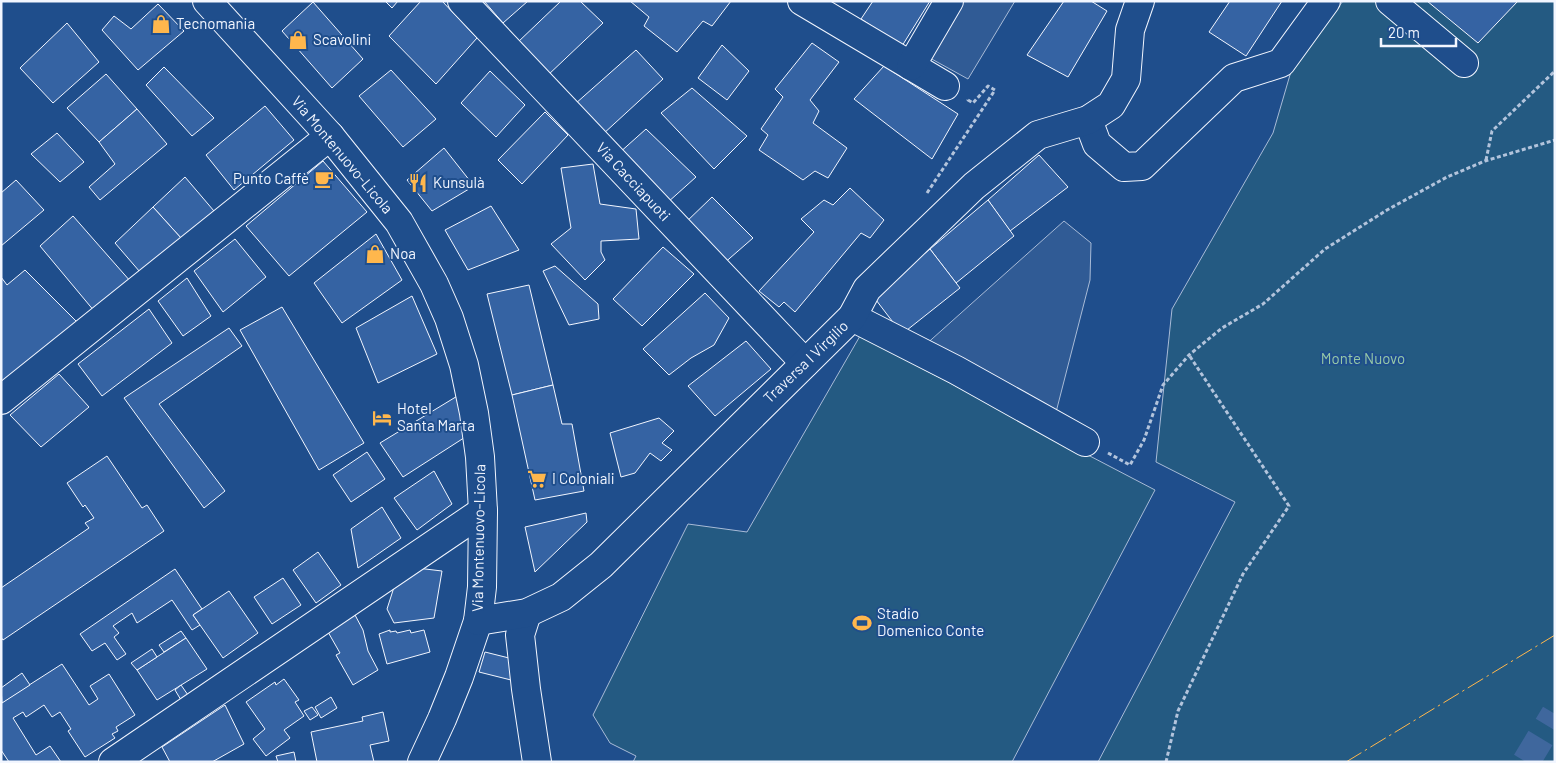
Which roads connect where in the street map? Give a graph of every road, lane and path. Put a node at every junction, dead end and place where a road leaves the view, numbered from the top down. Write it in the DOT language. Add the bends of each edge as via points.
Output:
graph roads {
  1 [pos="207,1"];
  2 [pos="462,1"];
  3 [pos="802,1"];
  4 [pos="949,1"];
  5 [pos="1140,1"];
  6 [pos="1326,1"];
  7 [pos="1390,1"];
  8 [pos="1464,63"];
  9 [pos="911,66"];
  10 [pos="1555,71"];
  11 [pos="945,86"];
  12 [pos="988,86"];
  13 [pos="1088,120"];
  14 [pos="330,136"];
  15 [pos="1555,140"];
  16 [pos="1486,161"];
  17 [pos="929,188"];
  18 [pos="852,317"];
  19 [pos="1189,355"];
  20 [pos="805,363"];
  21 [pos="1,400"];
  22 [pos="1085,442"];
  23 [pos="483,511"];
  24 [pos="527,613"];
  25 [pos="478,621"];
  26 [pos="113,762"];
  27 [pos="422,762"];
  28 [pos="537,762"];
  29 [pos="1166,762"];
  1 -- 14 [label="street, Via Montenuovo-Licola"];
  2 -- 20 [label="street, Via Cacciapuoti"];
  3 -- 9 [label="street"];
  4 -- 9 [label="street"];
  5 -- 13 [label="street, Traversa I Virgilio" via="1130,30 1126,79 1111,105"];
  6 -- 13 [label="street" via="1281,63 1234,78 1142,166 1124,167 1098,144"];
  7 -- 8 [label="street"];
  9 -- 11 [label="street"];
  10 -- 16 [label="path" via="1492,132"];
  12 -- 17 [label="path" via="995,90"];
  13 -- 18 [label="street, Traversa I Virgilio" via="1038,135 974,186 867,289"];
  14 -- 21 [label="street"];
  14 -- 23 [label="street, Via Montenuovo-Licola" via="399,222 449,318 464,365 474,413"];
  15 -- 16 [label="path"];
  16 -- 19 [label="path" via="1447,177 1386,210 1325,249 1264,304 1222,328"];
  18 -- 20 [label="street, Traversa I Virgilio"];
  18 -- 22 [label="street"];
  19 -- 22 [label="path" via="1163,385 1144,440 1130,465"];
  19 -- 29 [label="path" via="1289,506 1243,574 1178,710"];
  20 -- 24 [label="street, Traversa I Virgilio" via="601,565 561,597"];
  23 -- 25 [label="street, Via Montenuovo-Licola"];
  23 -- 26 [label="street"];
  24 -- 25 [label="street, Traversa I Virgilio"];
  24 -- 28 [label="street" via="520,635"];
  25 -- 27 [label="street, Via Montenuovo-Licola" via="449,702"];
}
